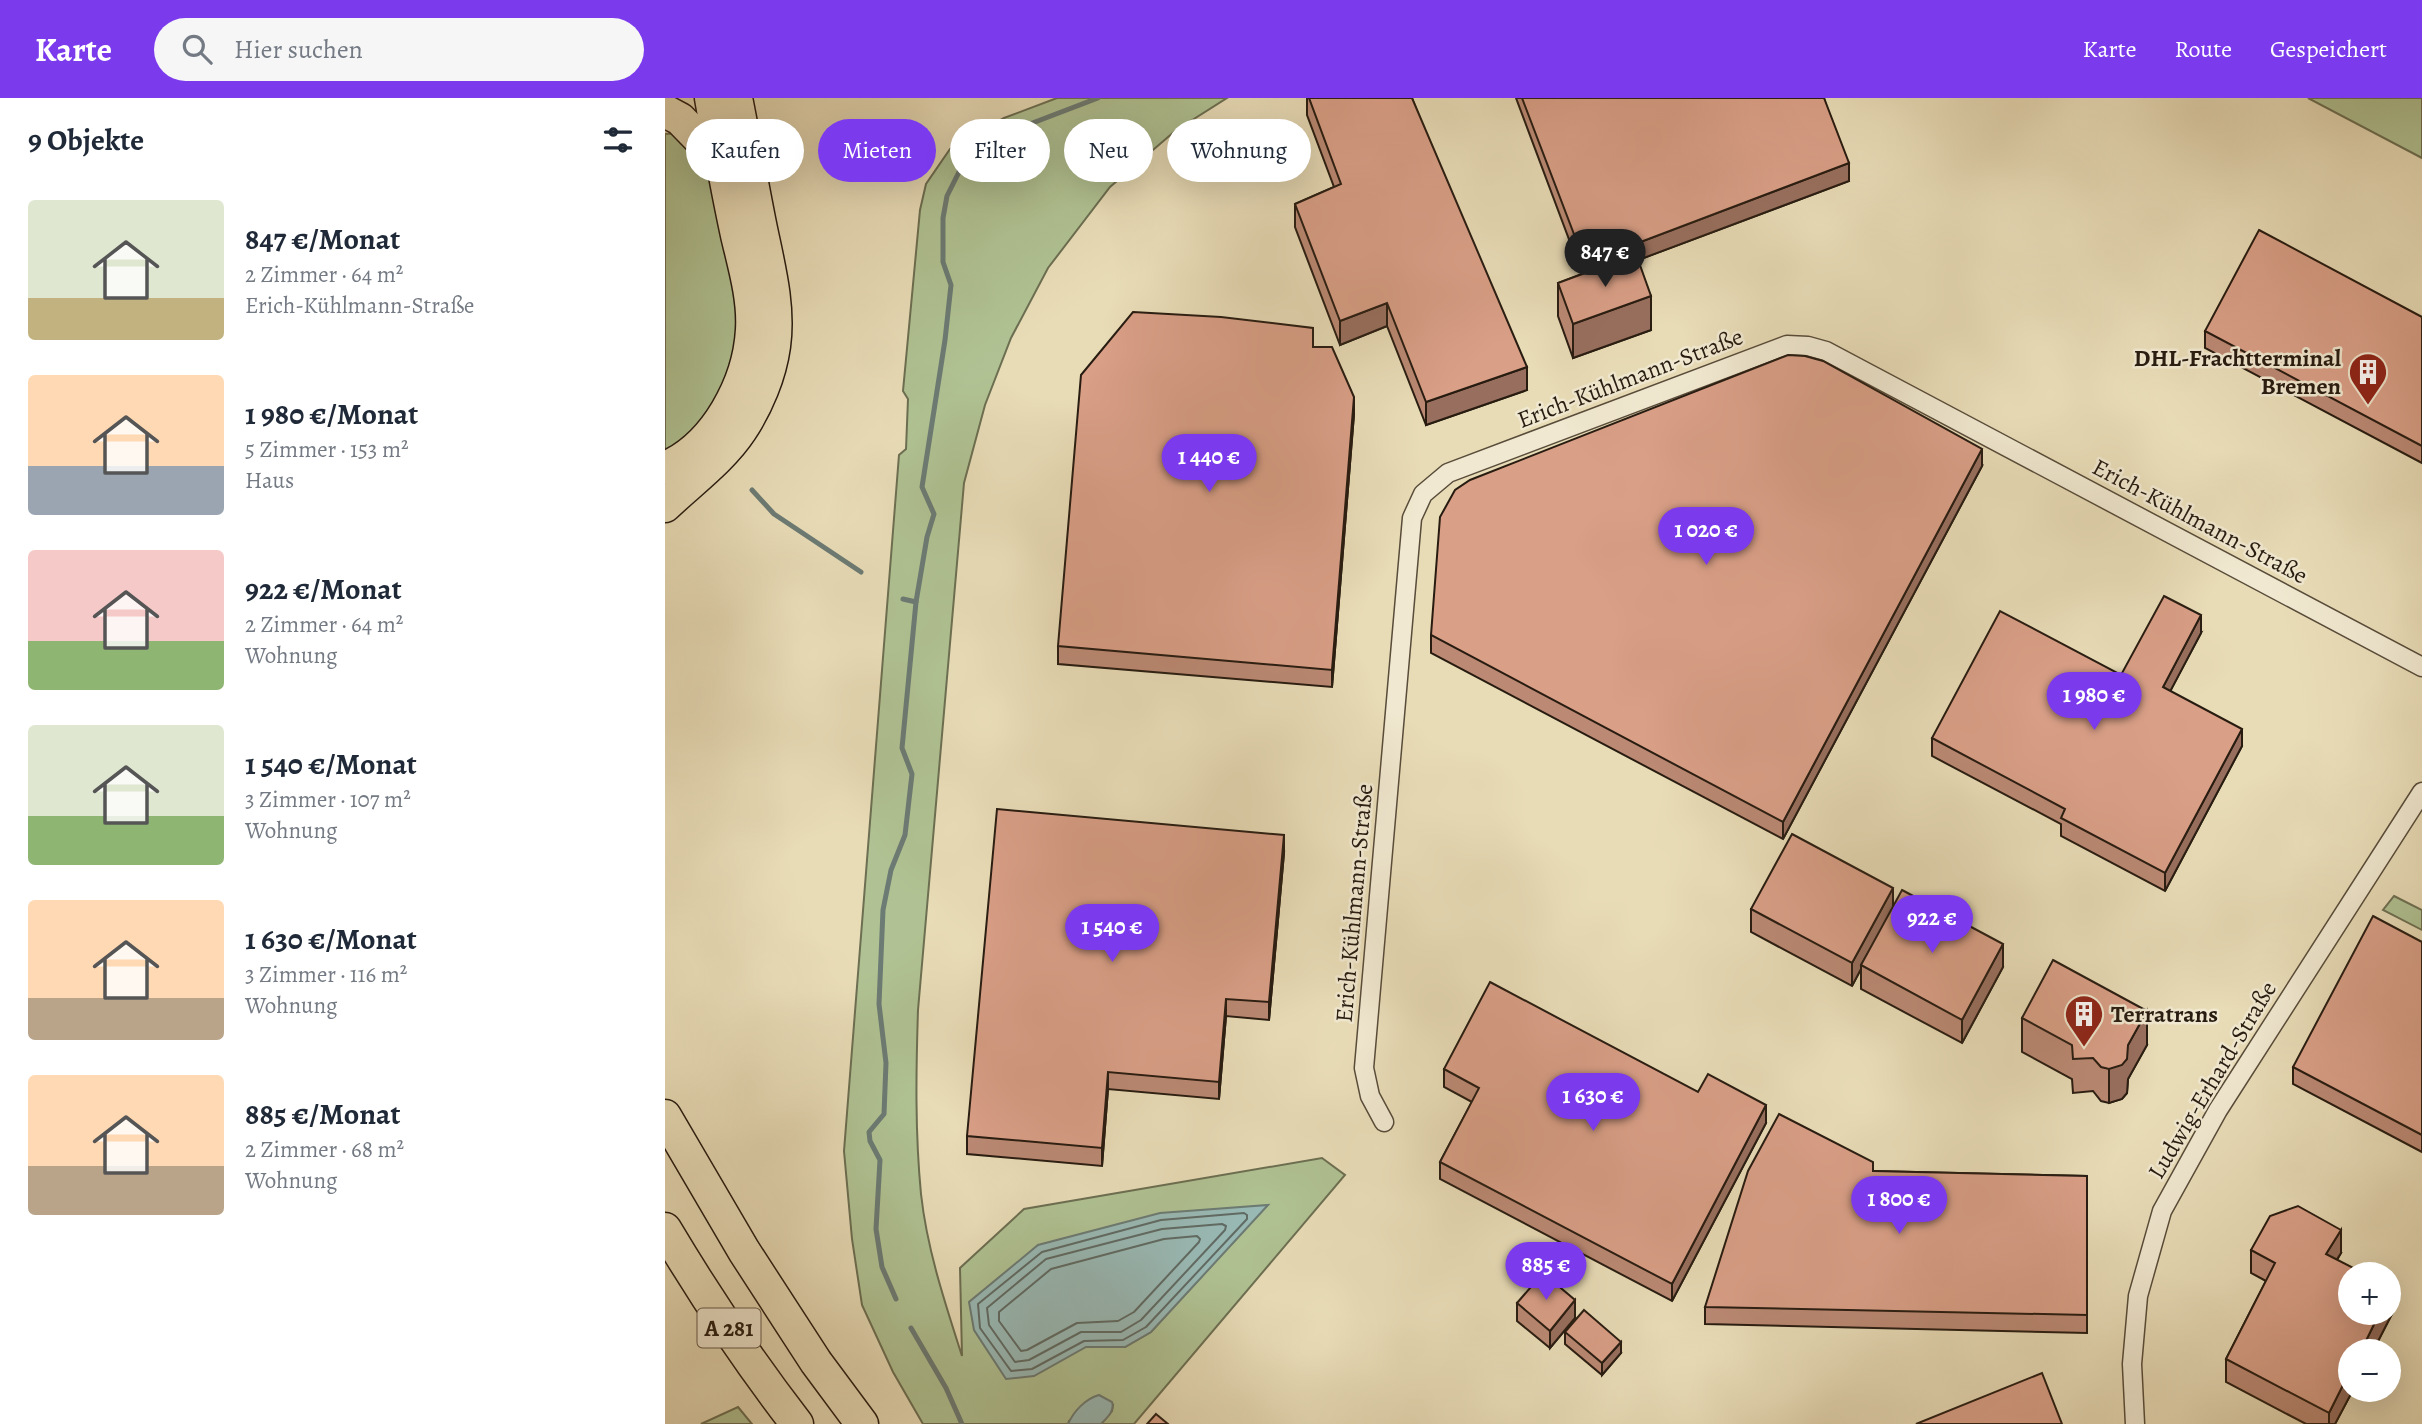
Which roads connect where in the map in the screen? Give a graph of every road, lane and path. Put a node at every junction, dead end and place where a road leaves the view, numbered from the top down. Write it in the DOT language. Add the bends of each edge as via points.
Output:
graph roads {
  1 [pos="711,98"];
  2 [pos="736,98"];
  3 [pos="665,111"];
  4 [pos="714,119"];
  5 [pos="686,125"];
  6 [pos="726,182"];
  7 [pos="665,468"];
  8 [pos="665,506"];
  9 [pos="2422,667"];
  10 [pos="2422,792"];
  11 [pos="665,1116"];
  12 [pos="1384,1122"];
  13 [pos="665,1229"];
  14 [pos="797,1424"];
  15 [pos="862,1424"];
  16 [pos="2135,1424"];
  1 -- 4 [label="highway"];
  2 -- 8 [label="highway" via="771,279 774,345 769,369 740,432"];
  3 -- 5 [label="highway"];
  6 -- 7 [label="highway" via="750,294 752,329 745,370 722,418 702,442"];
  9 -- 12 [label="street, Erich-Kühlmann-Straße" via="1826,351 1808,346 1787,345 1448,473 1423,494 1412,518 1364,1069 1370,1096"];
  10 -- 16 [label="street, Ludwig-Erhard-Straße" via="2218,1110 2162,1211 2138,1296 2132,1364"];
  11 -- 15 [label="highway, A 281" via="744,1251"];
  13 -- 14 [label="highway, A 281"];
}
